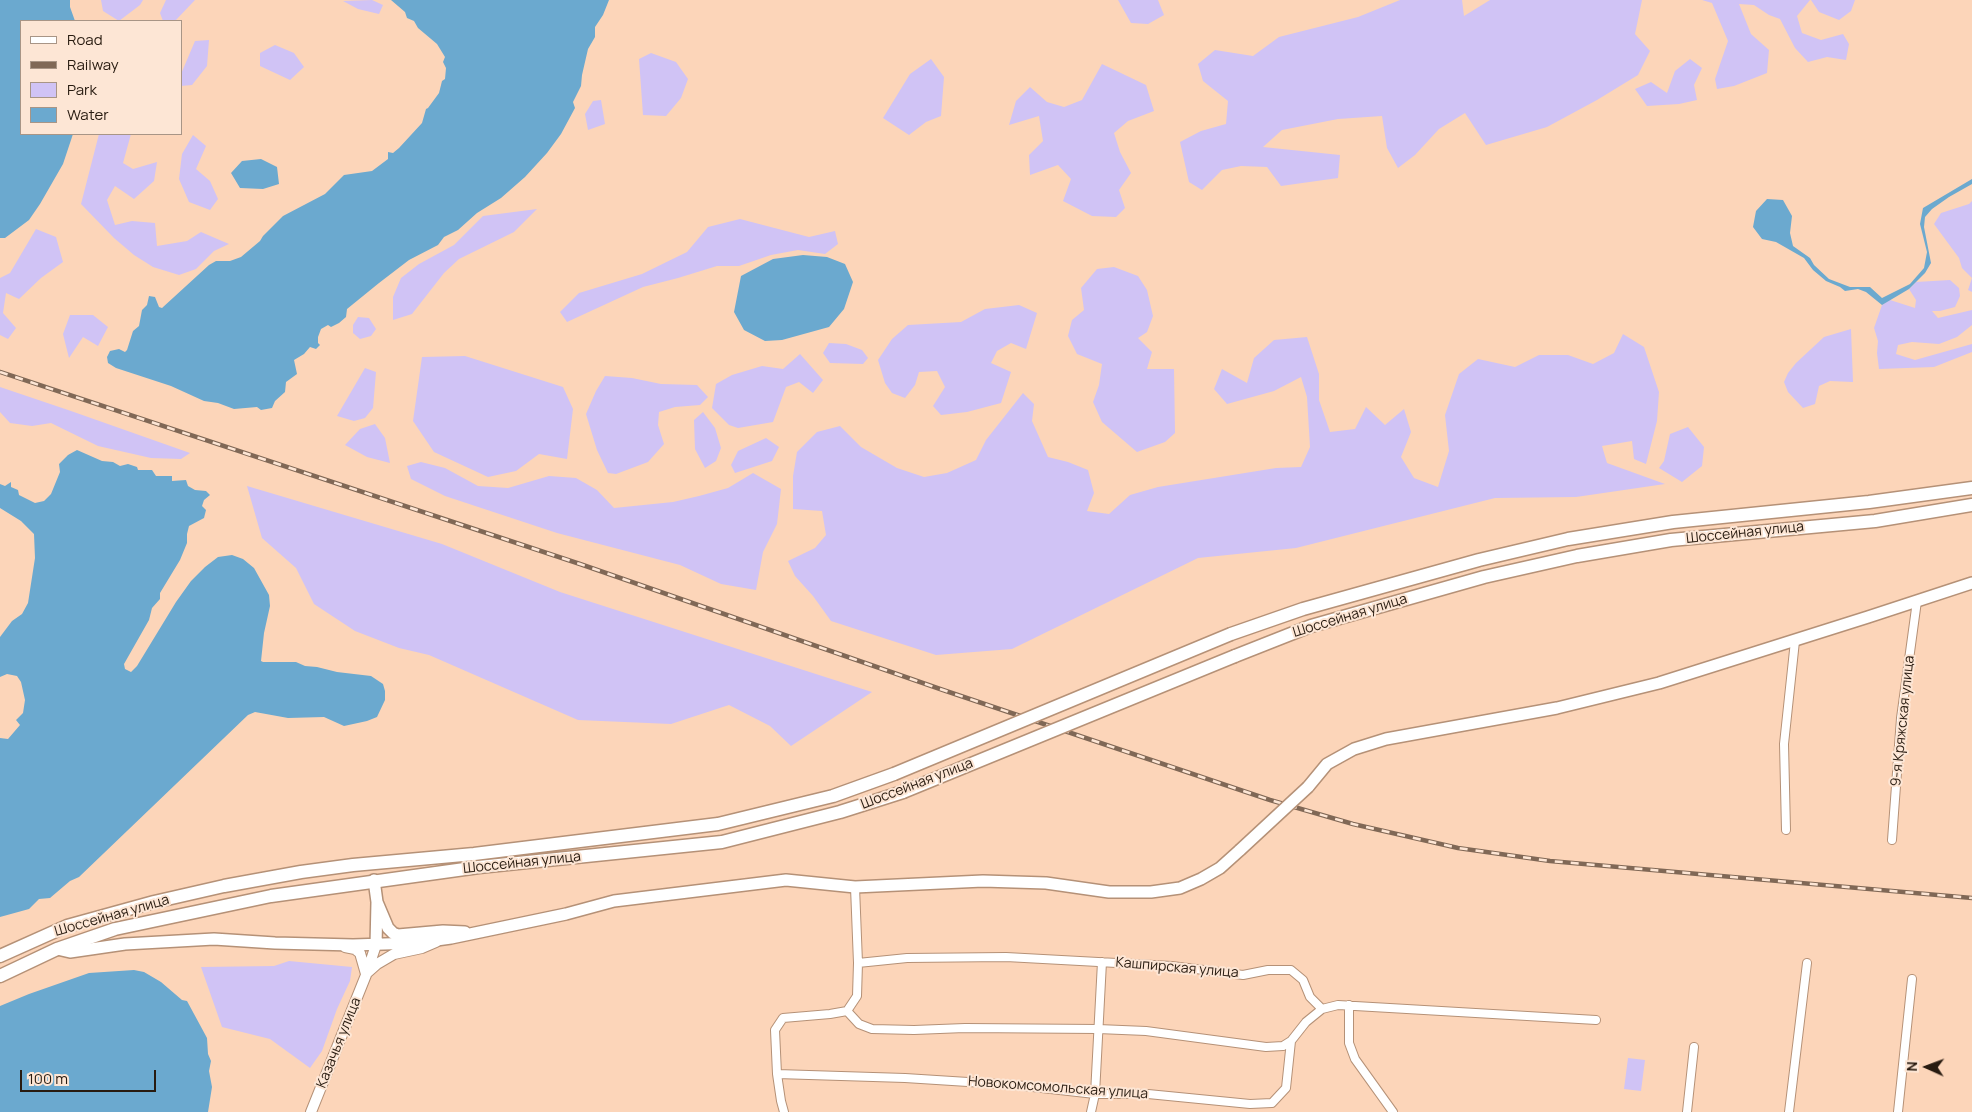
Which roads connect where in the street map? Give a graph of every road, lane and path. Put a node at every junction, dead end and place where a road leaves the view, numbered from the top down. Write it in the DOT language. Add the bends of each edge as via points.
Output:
graph roads {
  1 [pos="1972,488"];
  2 [pos="1972,505"];
  3 [pos="1972,582"];
  4 [pos="1917,601"];
  5 [pos="1795,641"];
  6 [pos="1786,830"];
  7 [pos="1892,840"];
  8 [pos="372,862"];
  9 [pos="374,880"];
  10 [pos="855,887"];
  11 [pos="377,902"];
  12 [pos="479,932"];
  13 [pos="443,939"];
  14 [pos="275,943"];
  15 [pos="376,945"];
  16 [pos="57,949"];
  17 [pos="0,956"];
  18 [pos="1102,962"];
  19 [pos="858,963"];
  20 [pos="1807,963"];
  21 [pos="366,975"];
  22 [pos="0,976"];
  23 [pos="1912,980"];
  24 [pos="1349,1005"];
  25 [pos="1322,1009"];
  26 [pos="847,1011"];
  27 [pos="1596,1020"];
  28 [pos="1098,1029"];
  29 [pos="1291,1041"];
  30 [pos="1694,1047"];
  31 [pos="777,1074"];
  32 [pos="1095,1094"];
  33 [pos="1250,1108"];
  34 [pos="312,1112"];
  35 [pos="784,1112"];
  36 [pos="1091,1112"];
  37 [pos="1393,1112"];
  38 [pos="1687,1112"];
  39 [pos="1789,1112"];
  40 [pos="1898,1112"];
  1 -- 8 [label="main road, Шоссейная улица, bridge" via="1673,522 1568,539 1479,560 1304,609 1231,634 894,774 833,796 718,824 474,854"];
  2 -- 9 [label="main road, Шоссейная улица, bridge" via="1875,520 1671,540 1577,556 1484,577 1311,626 903,792 840,812 722,842"];
  3 -- 4 [label="main road, Шоссейная улица"];
  4 -- 5 [label="main road, Шоссейная улица"];
  4 -- 7 [label="street, 9-я Кряжская улица" via="1902,718"];
  5 -- 6 [label="street" via="1784,744"];
  5 -- 10 [label="main road, Шоссейная улица, bridge" via="1659,683 1557,708 1386,739 1354,749 1327,764 1308,787 1220,868 1180,888 1109,892 1046,883 983,881"];
  8 -- 9 [label="main road, Казачья улица"];
  8 -- 17 [label="main road, Шоссейная улица" via="301,872 154,902 67,926"];
  9 -- 11 [label="main road, Казачья улица"];
  9 -- 16 [label="main road, Шоссейная улица" via="183,914 115,929"];
  10 -- 12 [label="main road, Шоссейная улица" via="786,880 666,894 614,901"];
  10 -- 19 [label="street"];
  11 -- 12 [label="main road, Шоссейная улица" via="388,928 398,935"];
  11 -- 15 [label="main road, Казачья улица"];
  12 -- 13 [label="main road, Шоссейная улица"];
  13 -- 15 [label="main road, Шоссейная улица"];
  13 -- 21 [label="street, Казачья улица" via="394,954"];
  14 -- 15 [label="main road, Шоссейная улица"];
  14 -- 16 [label="main road, Шоссейная улица" via="214,939 125,944 70,952"];
  14 -- 21 [label="street, Шоссейная улица" via="350,948 360,953"];
  15 -- 21 [label="street, Казачья улица"];
  16 -- 22 [label="main road"];
  18 -- 19 [label="street, Кашпирская улица" via="996,957 907,958"];
  18 -- 25 [label="street, Кашпирская улица" via="1243,975 1292,970 1304,980 1310,997"];
  18 -- 28 [label="street"];
  19 -- 26 [label="street" via="857,996"];
  20 -- 39 [label="street"];
  21 -- 34 [label="street, Казачья улица"];
  23 -- 40 [label="street"];
  24 -- 25 [label="street"];
  24 -- 27 [label="street"];
  24 -- 37 [label="street" via="1349,1042 1355,1059"];
  25 -- 29 [label="street"];
  26 -- 28 [label="street" via="859,1024 872,1029"];
  26 -- 31 [label="street" via="783,1018 775,1030"];
  28 -- 29 [label="street" via="1146,1031 1266,1047 1283,1046"];
  28 -- 32 [label="street"];
  29 -- 33 [label="street, Новокомсомольская улица" via="1286,1088 1272,1103"];
  30 -- 38 [label="street"];
  31 -- 32 [label="street, Новокомсомольская улица" via="905,1078"];
  31 -- 35 [label="street"];
  32 -- 33 [label="street, Новокомсомольская улица" via="1148,1094"];
  32 -- 36 [label="street"];
}
